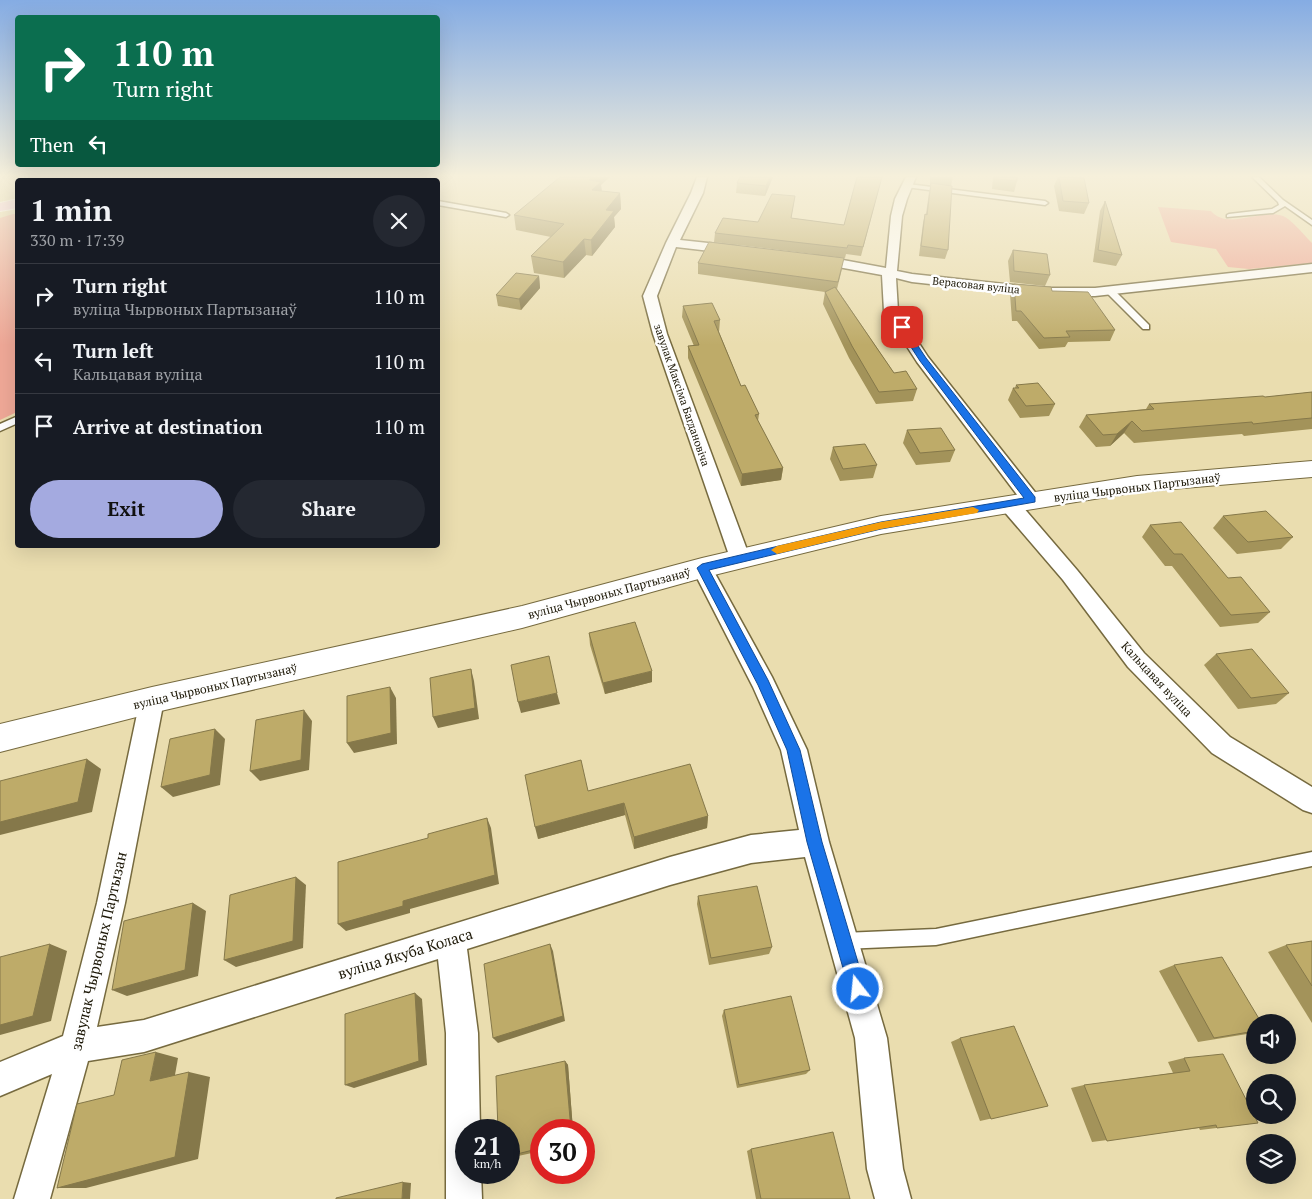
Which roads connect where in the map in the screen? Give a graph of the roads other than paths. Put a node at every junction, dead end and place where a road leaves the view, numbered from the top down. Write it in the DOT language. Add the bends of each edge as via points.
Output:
graph roads {
  1 [pos="677,233"];
  2 [pos="894,233"];
  3 [pos="672,243"];
  4 [pos="747,251"];
  5 [pos="800,257"];
  6 [pos="1312,268"];
  7 [pos="889,274"];
  8 [pos="1108,290"];
  9 [pos="1146,327"];
  10 [pos="15,421"];
  11 [pos="0,428"];
  12 [pos="1312,469"];
  13 [pos="1020,502"];
  14 [pos="740,558"];
  15 [pos="702,568"];
  16 [pos="152,700"];
  17 [pos="0,738"];
  18 [pos="1312,801"];
  19 [pos="815,842"];
  20 [pos="1312,859"];
  21 [pos="451,939"];
  22 [pos="843,941"];
  23 [pos="76,1048"];
  24 [pos="0,1079"];
  25 [pos="32,1199"];
  26 [pos="464,1199"];
  27 [pos="893,1199"];
  1 -- 3 [label="street, завулак Максіма Багдановіча"];
  2 -- 7 [label="street, Кальцавая вуліца"];
  3 -- 4 [label="street"];
  3 -- 14 [label="street, завулак Максіма Багдановіча" via="650,296 660,334"];
  5 -- 7 [label="street, Верасовая вуліца"];
  6 -- 8 [label="street, Верасовая вуліца"];
  7 -- 8 [label="street, Верасовая вуліца" via="1041,292"];
  7 -- 13 [label="street, Кальцавая вуліца" via="891,311"];
  8 -- 9 [label="lane"];
  10 -- 11 [label="lane"];
  12 -- 13 [label="street, вуліца Чырвоных Партызанаў" via="1137,484"];
  13 -- 14 [label="street, вуліца Чырвоных Партызанаў" via="881,525"];
  13 -- 18 [label="street, Кальцавая вуліца" via="1070,575 1136,660 1221,746"];
  14 -- 15 [label="street, вуліца Чырвоных Партызанаў"];
  15 -- 16 [label="street, вуліца Чырвоных Партызанаў" via="522,617"];
  15 -- 19 [label="street" via="764,684 794,750"];
  16 -- 17 [label="street, вуліца Чырвоных Партызанаў"];
  16 -- 23 [label="street, завулак Чырвоных Партызан" via="112,903"];
  19 -- 21 [label="street, вуліца Якуба Коласа" via="751,849"];
  19 -- 22 [label="street"];
  20 -- 22 [label="lane" via="936,937"];
  21 -- 23 [label="street, вуліца Якуба Коласа" via="144,1036"];
  21 -- 26 [label="street" via="462,1033"];
  22 -- 27 [label="street" via="872,1038 885,1169"];
  23 -- 24 [label="street, вуліца Якуба Коласа"];
  23 -- 25 [label="street, завулак Чырвоных Партызан"];
}
